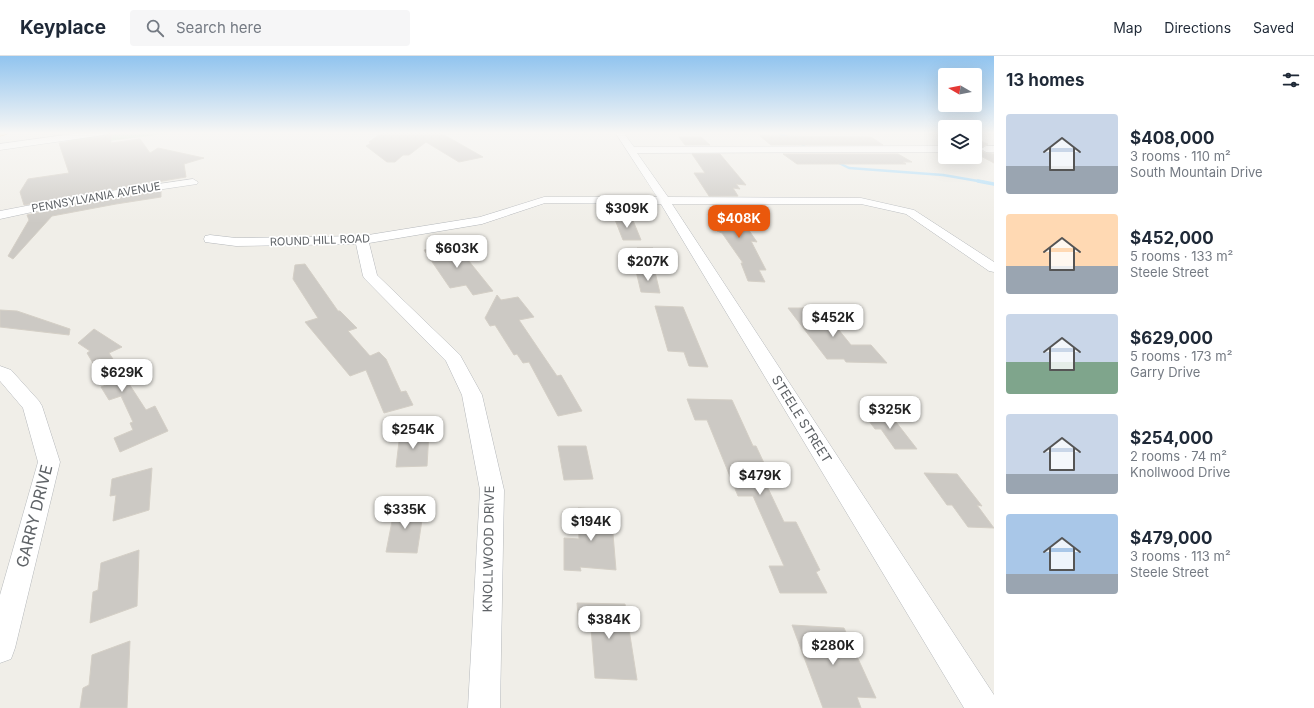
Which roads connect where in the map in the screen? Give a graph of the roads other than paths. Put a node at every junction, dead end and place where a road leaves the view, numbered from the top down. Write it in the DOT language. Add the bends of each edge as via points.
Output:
graph roads {
  1 [pos="639,162"];
  2 [pos="193,182"];
  3 [pos="665,201"];
  4 [pos="0,214"];
  5 [pos="210,240"];
  6 [pos="362,240"];
  7 [pos="994,268"];
  8 [pos="0,372"];
  9 [pos="0,648"];
  10 [pos="484,708"];
  11 [pos="983,708"];
  1 -- 3 [label="street, STEELE STREET"];
  2 -- 4 [label="street, PENNSYLVANIA AVENUE" via="83,198"];
  3 -- 6 [label="street, ROUND HILL ROAD" via="544,200 482,220"];
  3 -- 7 [label="street, ROUND HILL ROAD" via="875,202 910,212"];
  3 -- 11 [label="street, STEELE STREET"];
  5 -- 6 [label="street, ROUND HILL ROAD"];
  6 -- 10 [label="street, KNOLLWOOD DRIVE" via="370,276 454,359 472,395 492,490"];
  8 -- 9 [label="street, GARRY DRIVE" via="32,406 49,462"];
}
